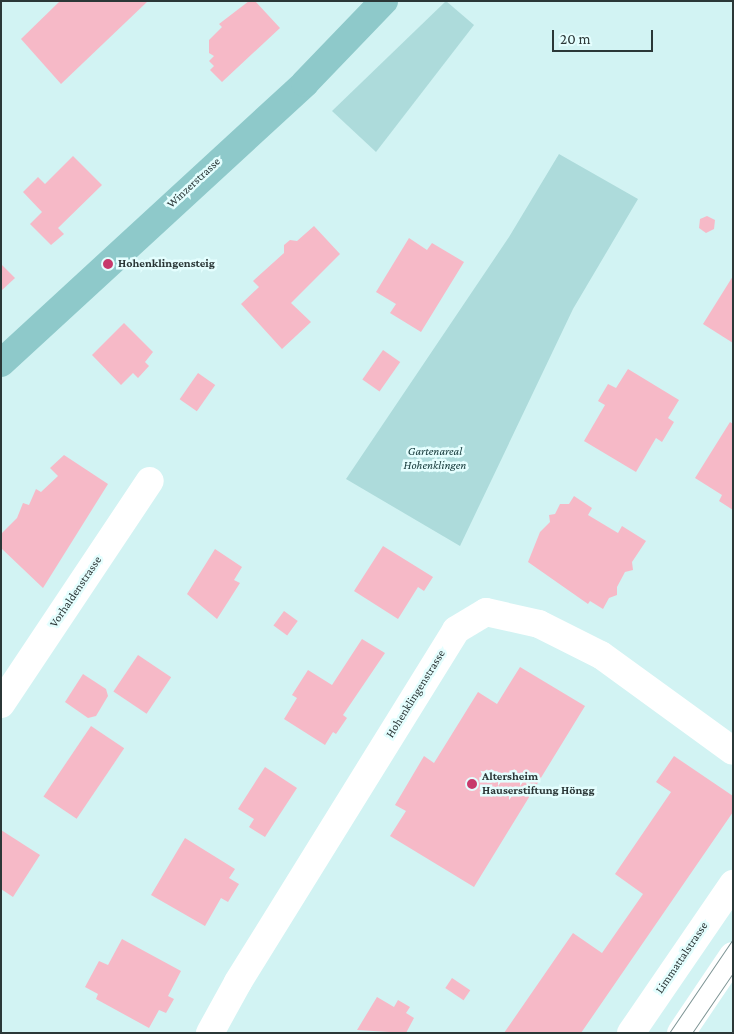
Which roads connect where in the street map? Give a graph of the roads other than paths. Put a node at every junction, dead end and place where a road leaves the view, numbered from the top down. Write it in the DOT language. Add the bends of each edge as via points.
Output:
graph roads {
  1 [pos="384,1"];
  2 [pos="1,363"];
  3 [pos="150,481"];
  4 [pos="1,704"];
  5 [pos="733,752"];
  6 [pos="733,884"];
  7 [pos="733,956"];
  8 [pos="210,1033"];
  9 [pos="632,1033"];
  10 [pos="681,1033"];
  1 -- 2 [label="main road, Winzerstrasse" via="305,82"];
  3 -- 4 [label="street, Vorhaldenstrasse"];
  5 -- 8 [label="street, Hohenklingenstrasse" via="601,655 538,624 486,612 456,630"];
  6 -- 9 [label="street, Limmattalstrasse"];
  7 -- 10 [label="street"];
}
